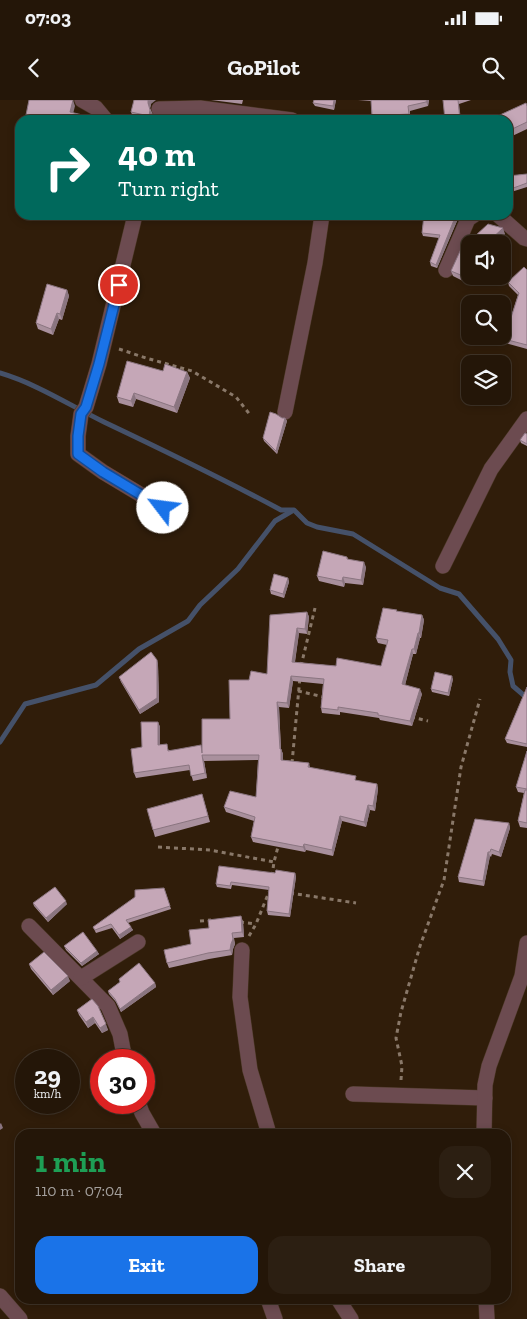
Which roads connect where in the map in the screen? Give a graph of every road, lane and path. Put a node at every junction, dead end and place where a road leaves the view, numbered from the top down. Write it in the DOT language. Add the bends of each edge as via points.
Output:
graph roads {
  1 [pos="82,100"];
  2 [pos="158,110"];
  3 [pos="102,115"];
  4 [pos="254,115"];
  5 [pos="134,220"];
  6 [pos="321,220"];
  7 [pos="468,220"];
  8 [pos="504,220"];
  9 [pos="527,239"];
  10 [pos="446,270"];
  11 [pos="104,344"];
  12 [pos="285,412"];
  13 [pos="251,416"];
  14 [pos="527,419"];
  15 [pos="163,508"];
  16 [pos="443,566"];
  17 [pos="315,608"];
  18 [pos="298,691"];
  19 [pos="326,698"];
  20 [pos="480,699"];
  21 [pos="410,717"];
  22 [pos="428,721"];
  23 [pos="292,770"];
  24 [pos="279,843"];
  25 [pos="158,846"];
  26 [pos="274,862"];
  27 [pos="271,881"];
  28 [pos="270,890"];
  29 [pos="289,893"];
  30 [pos="356,904"];
  31 [pos="216,920"];
  32 [pos="200,921"];
  33 [pos="232,921"];
  34 [pos="256,924"];
  35 [pos="29,926"];
  36 [pos="138,942"];
  37 [pos="527,943"];
  38 [pos="242,950"];
  39 [pos="81,978"];
  40 [pos="123,1049"];
  41 [pos="353,1094"];
  42 [pos="399,1096"];
  43 [pos="485,1098"];
  44 [pos="143,1114"];
  45 [pos="151,1129"];
  46 [pos="268,1129"];
  47 [pos="484,1129"];
  48 [pos="0,1296"];
  49 [pos="270,1304"];
  50 [pos="341,1304"];
  51 [pos="486,1304"];
  52 [pos="20,1319"];
  53 [pos="276,1319"];
  54 [pos="351,1319"];
  55 [pos="487,1319"];
  1 -- 3 [label="street"];
  2 -- 4 [label="street" via="200,108"];
  5 -- 11 [label="street"];
  6 -- 12 [label="street"];
  7 -- 10 [label="street"];
  8 -- 9 [label="street"];
  11 -- 13 [label="path" via="192,370 236,397"];
  11 -- 15 [label="street" via="83,410 78,454"];
  14 -- 16 [label="street" via="491,469"];
  17 -- 18 [label="path"];
  18 -- 19 [label="path"];
  18 -- 23 [label="path"];
  20 -- 42 [label="path" via="461,767 444,880 401,1012 396,1038 402,1066"];
  21 -- 22 [label="path"];
  24 -- 26 [label="path"];
  25 -- 26 [label="path" via="210,850"];
  26 -- 27 [label="path"];
  28 -- 34 [label="path"];
  29 -- 30 [label="path"];
  31 -- 32 [label="path"];
  33 -- 34 [label="path"];
  34 -- 38 [label="path"];
  35 -- 39 [label="street"];
  36 -- 39 [label="street"];
  37 -- 43 [label="street" via="522,976 489,1066"];
  38 -- 46 [label="street" via="240,997 250,1070"];
  39 -- 40 [label="street" via="108,1006"];
  41 -- 42 [label="street"];
  42 -- 43 [label="street"];
  43 -- 47 [label="street"];
  44 -- 45 [label="street"];
  48 -- 52 [label="street"];
  49 -- 53 [label="street"];
  50 -- 54 [label="street"];
  51 -- 55 [label="street"];
}
